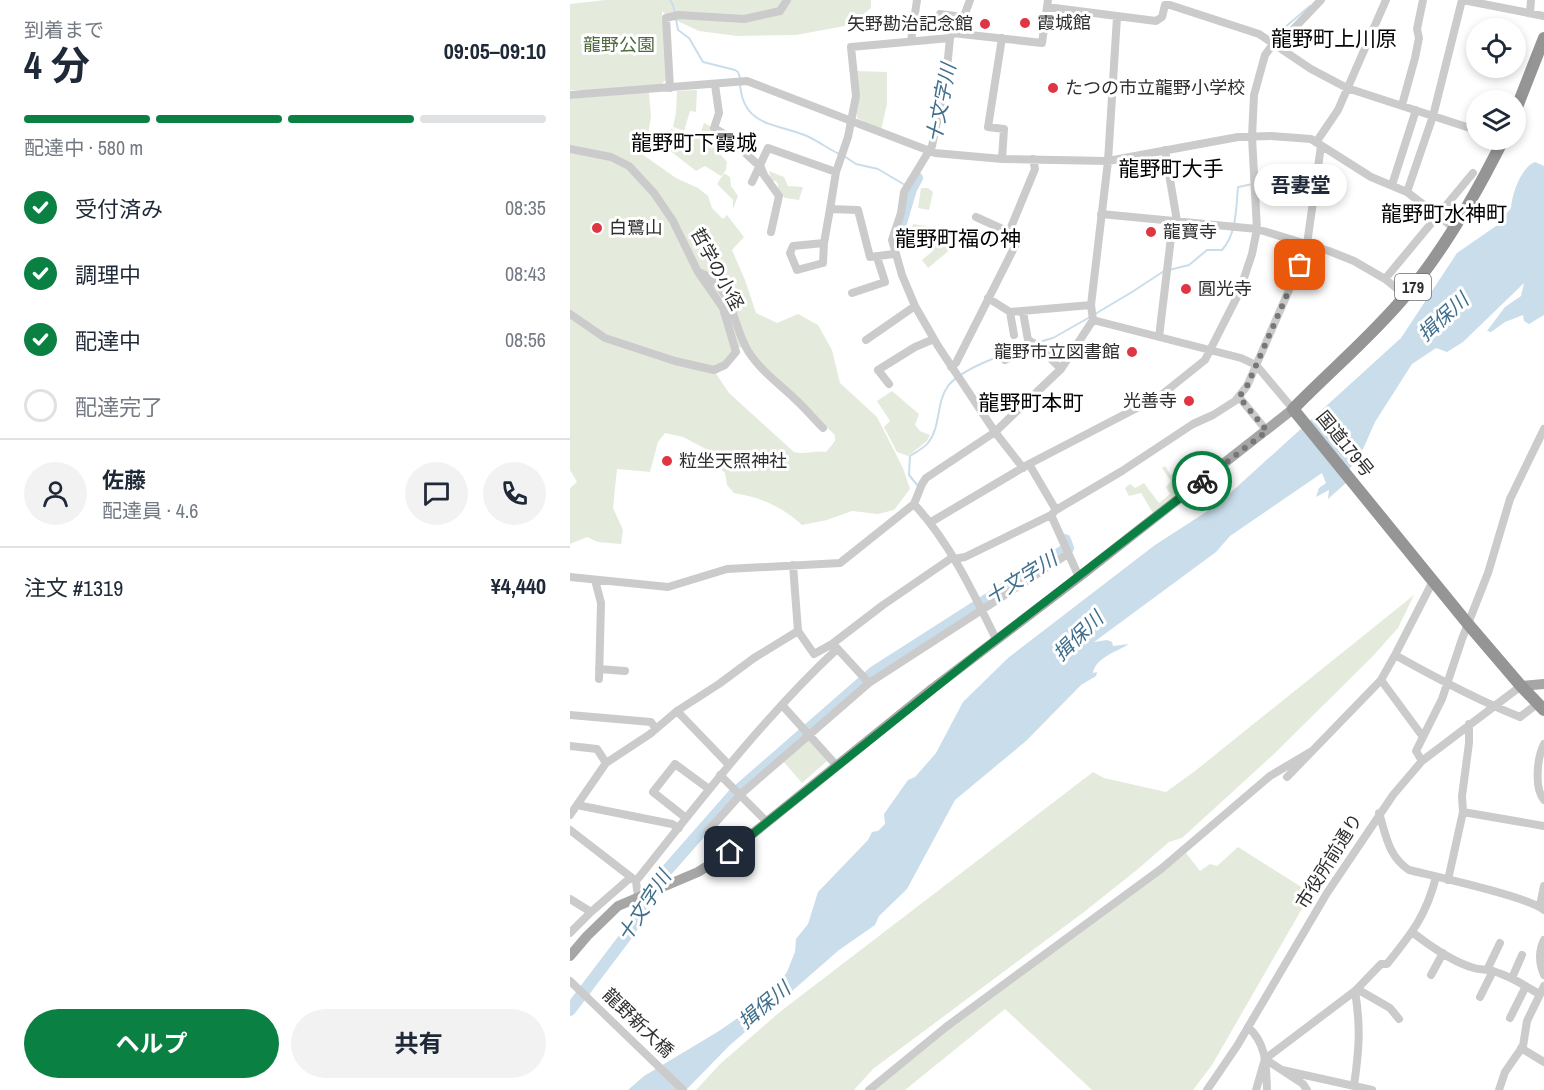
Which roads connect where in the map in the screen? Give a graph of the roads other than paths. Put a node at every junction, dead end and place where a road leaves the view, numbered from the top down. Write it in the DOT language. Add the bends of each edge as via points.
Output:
graph roads {
  1 [pos="787,0"];
  2 [pos="917,0"];
  3 [pos="970,0"];
  4 [pos="1321,0"];
  5 [pos="1386,0"];
  6 [pos="1423,0"];
  7 [pos="1463,0"];
  8 [pos="1531,0"];
  9 [pos="1047,4"];
  10 [pos="1530,13"];
  11 [pos="940,14"];
  12 [pos="1544,16"];
  13 [pos="963,17"];
  14 [pos="1117,17"];
  15 [pos="954,35"];
  16 [pos="1002,38"];
  17 [pos="1544,38"];
  18 [pos="911,41"];
  19 [pos="1274,43"];
  20 [pos="716,85"];
  21 [pos="670,88"];
  22 [pos="1347,88"];
  23 [pos="1524,90"];
  24 [pos="570,95"];
  25 [pos="1402,105"];
  26 [pos="1416,110"];
  27 [pos="1433,116"];
  28 [pos="852,121"];
  29 [pos="1466,127"];
  30 [pos="1250,137"];
  31 [pos="1319,143"];
  32 [pos="570,148"];
  33 [pos="1165,150"];
  34 [pos="1496,150"];
  35 [pos="932,152"];
  36 [pos="1002,159"];
  37 [pos="1034,159"];
  38 [pos="1108,161"];
  39 [pos="760,165"];
  40 [pos="836,172"];
  41 [pos="1473,173"];
  42 [pos="752,182"];
  43 [pos="1392,185"];
  44 [pos="1407,192"];
  45 [pos="830,209"];
  46 [pos="1101,214"];
  47 [pos="1437,215"];
  48 [pos="976,217"];
  49 [pos="1175,221"];
  50 [pos="1454,228"];
  51 [pos="1257,229"];
  52 [pos="771,232"];
  53 [pos="1009,232"];
  54 [pos="824,243"];
  55 [pos="1307,244"];
  56 [pos="894,254"];
  57 [pos="877,257"];
  58 [pos="698,272"];
  59 [pos="1385,279"];
  60 [pos="852,293"];
  61 [pos="1406,296"];
  62 [pos="988,298"];
  63 [pos="1090,305"];
  64 [pos="915,306"];
  65 [pos="1010,312"];
  66 [pos="1023,312"];
  67 [pos="570,314"];
  68 [pos="1094,320"];
  69 [pos="1014,334"];
  70 [pos="1160,337"];
  71 [pos="934,339"];
  72 [pos="866,340"];
  73 [pos="1037,345"];
  74 [pos="1211,350"];
  75 [pos="1005,360"];
  76 [pos="1256,365"];
  77 [pos="951,367"];
  78 [pos="1061,369"];
  79 [pos="889,384"];
  80 [pos="1239,397"];
  81 [pos="1293,409"];
  82 [pos="823,428"];
  83 [pos="1544,429"];
  84 [pos="1267,431"];
  85 [pos="995,432"];
  86 [pos="1026,466"];
  87 [pos="914,504"];
  88 [pos="1054,512"];
  89 [pos="931,522"];
  90 [pos="1066,550"];
  91 [pos="953,558"];
  92 [pos="793,565"];
  93 [pos="570,577"];
  94 [pos="1079,577"];
  95 [pos="595,580"];
  96 [pos="1432,580"];
  97 [pos="979,606"];
  98 [pos="1468,624"];
  99 [pos="798,631"];
  100 [pos="996,639"];
  101 [pos="835,647"];
  102 [pos="1395,655"];
  103 [pos="599,669"];
  104 [pos="626,670"];
  105 [pos="599,679"];
  106 [pos="1381,680"];
  107 [pos="869,682"];
  108 [pos="1448,684"];
  109 [pos="1544,684"];
  110 [pos="1521,686"];
  111 [pos="782,705"];
  112 [pos="1493,707"];
  113 [pos="1541,707"];
  114 [pos="677,711"];
  115 [pos="570,715"];
  116 [pos="1469,724"];
  117 [pos="656,729"];
  118 [pos="806,731"];
  119 [pos="1424,736"];
  120 [pos="1544,744"];
  121 [pos="570,746"];
  122 [pos="1312,751"];
  123 [pos="1422,761"];
  124 [pos="606,763"];
  125 [pos="728,764"];
  126 [pos="836,765"];
  127 [pos="720,775"];
  128 [pos="1287,777"];
  129 [pos="709,789"];
  130 [pos="738,792"];
  131 [pos="1544,800"];
  132 [pos="577,805"];
  133 [pos="1463,812"];
  134 [pos="1379,813"];
  135 [pos="570,815"];
  136 [pos="686,818"];
  137 [pos="766,821"];
  138 [pos="1544,826"];
  139 [pos="679,828"];
  140 [pos="570,830"];
  141 [pos="706,832"];
  142 [pos="1436,877"];
  143 [pos="633,880"];
  144 [pos="1448,880"];
  145 [pos="1544,886"];
  146 [pos="638,897"];
  147 [pos="570,899"];
  148 [pos="1542,908"];
  149 [pos="591,912"];
  150 [pos="1412,932"];
  151 [pos="570,933"];
  152 [pos="1544,939"];
  153 [pos="1500,943"];
  154 [pos="1443,953"];
  155 [pos="1521,955"];
  156 [pos="570,956"];
  157 [pos="1490,970"];
  158 [pos="1431,975"];
  159 [pos="1544,975"];
  160 [pos="1512,978"];
  161 [pos="570,981"];
  162 [pos="1526,986"];
  163 [pos="1544,986"];
  164 [pos="1356,990"];
  165 [pos="1539,994"];
  166 [pos="1480,997"];
  167 [pos="1510,1018"];
  168 [pos="1399,1020"];
  169 [pos="1248,1027"];
  170 [pos="1521,1048"];
  171 [pos="1265,1059"];
  172 [pos="1544,1062"];
  173 [pos="1282,1070"];
  174 [pos="1354,1086"];
  175 [pos="683,1090"];
  176 [pos="869,1090"];
  177 [pos="1208,1090"];
  178 [pos="1256,1090"];
  179 [pos="1267,1090"];
  180 [pos="1307,1090"];
  181 [pos="1372,1090"];
  182 [pos="1498,1090"];
  1 -- 21 [label="street" via="780,11 744,19 680,15 666,18"];
  2 -- 18 [label="street"];
  3 -- 13 [label="street"];
  4 -- 19 [label="street" via="1284,39"];
  5 -- 22 [label="street"];
  6 -- 25 [label="street" via="1419,38"];
  7 -- 10 [label="street"];
  7 -- 27 [label="street"];
  8 -- 10 [label="street"];
  9 -- 14 [label="street"];
  9 -- 16 [label="street" via="1042,42"];
  10 -- 12 [label="street"];
  11 -- 13 [label="street"];
  13 -- 15 [label="street"];
  14 -- 19 [label="street" via="1156,21 1162,17 1165,4 1259,34"];
  14 -- 38 [label="street"];
  15 -- 16 [label="street"];
  15 -- 18 [label="street"];
  15 -- 35 [label="street"];
  16 -- 36 [label="street" via="988,128 1004,129"];
  17 -- 23 [label="highway"];
  18 -- 28 [label="street" via="851,47 856,96"];
  19 -- 22 [label="street"];
  19 -- 30 [label="street" via="1265,55 1254,95"];
  20 -- 21 [label="street"];
  20 -- 28 [label="street" via="747,81 760,84"];
  20 -- 39 [label="street" via="719,113 714,128"];
  21 -- 24 [label="street"];
  22 -- 25 [label="street"];
  22 -- 31 [label="street"];
  25 -- 26 [label="street"];
  26 -- 27 [label="street"];
  26 -- 43 [label="street"];
  27 -- 29 [label="street"];
  27 -- 44 [label="street"];
  28 -- 35 [label="street"];
  28 -- 40 [label="street"];
  30 -- 31 [label="street" via="1301,138"];
  30 -- 33 [label="street"];
  30 -- 51 [label="street"];
  31 -- 43 [label="street" via="1371,177"];
  31 -- 55 [label="street"];
  32 -- 58 [label="street, 哲学の小径" via="611,157 629,166 673,221"];
  33 -- 38 [label="street"];
  33 -- 49 [label="street" via="1177,211"];
  34 -- 50 [label="highway, 国道179号 / 179"];
  35 -- 36 [label="street"];
  35 -- 56 [label="street" via="904,192 892,240"];
  36 -- 37 [label="street"];
  37 -- 38 [label="street"];
  37 -- 53 [label="street" via="1035,169"];
  38 -- 46 [label="street"];
  39 -- 40 [label="street" via="768,148"];
  39 -- 42 [label="street"];
  39 -- 52 [label="street" via="779,196"];
  40 -- 45 [label="street"];
  41 -- 47 [label="street"];
  43 -- 44 [label="street"];
  44 -- 47 [label="street"];
  45 -- 54 [label="street"];
  45 -- 57 [label="street" via="858,210 870,258"];
  46 -- 49 [label="street"];
  46 -- 63 [label="street"];
  47 -- 50 [label="street"];
  47 -- 59 [label="street"];
  48 -- 53 [label="street"];
  49 -- 51 [label="street"];
  49 -- 70 [label="street"];
  50 -- 61 [label="highway, 国道179号 / 179"];
  51 -- 55 [label="street"];
  51 -- 74 [label="street" via="1239,293"];
  53 -- 62 [label="street" via="1019,238"];
  55 -- 59 [label="street" via="1354,261"];
  55 -- 76 [label="street"];
  56 -- 57 [label="street"];
  56 -- 64 [label="street"];
  57 -- 60 [label="street" via="885,282"];
  58 -- 67 [label="street, 哲学の小径" via="723,308 736,352 725,365 714,370 605,338"];
  58 -- 82 [label="street" via="716,285 730,304 754,361"];
  59 -- 61 [label="street"];
  61 -- 81 [label="highway, 国道179号 / 179"];
  62 -- 65 [label="street"];
  62 -- 77 [label="street"];
  63 -- 66 [label="street"];
  63 -- 68 [label="street"];
  64 -- 71 [label="street"];
  64 -- 72 [label="street"];
  65 -- 66 [label="street"];
  65 -- 69 [label="street"];
  66 -- 73 [label="street" via="1028,340"];
  68 -- 70 [label="street"];
  68 -- 78 [label="street"];
  70 -- 74 [label="street"];
  71 -- 77 [label="street"];
  71 -- 79 [label="street" via="878,370"];
  73 -- 75 [label="street"];
  73 -- 78 [label="street"];
  74 -- 76 [label="street"];
  74 -- 86 [label="street" via="1190,374 1160,396"];
  76 -- 80 [label="street"];
  76 -- 81 [label="street"];
  77 -- 85 [label="street"];
  78 -- 85 [label="street"];
  80 -- 84 [label="street"];
  80 -- 88 [label="street"];
  81 -- 84 [label="main road"];
  81 -- 96 [label="highway, 国道179号"];
  83 -- 98 [label="street" via="1510,499"];
  84 -- 94 [label="main road"];
  85 -- 86 [label="street"];
  85 -- 87 [label="street" via="926,478"];
  86 -- 88 [label="street"];
  86 -- 89 [label="street"];
  87 -- 89 [label="street"];
  87 -- 92 [label="street" via="840,563"];
  88 -- 90 [label="street"];
  88 -- 91 [label="street" via="965,557"];
  89 -- 91 [label="street"];
  90 -- 94 [label="street"];
  90 -- 97 [label="street"];
  91 -- 97 [label="street"];
  91 -- 101 [label="street" via="884,605"];
  92 -- 95 [label="street" via="727,569 668,586"];
  92 -- 99 [label="street"];
  93 -- 95 [label="street"];
  94 -- 100 [label="main road"];
  95 -- 103 [label="street" via="601,603"];
  96 -- 98 [label="highway, 国道179号"];
  96 -- 102 [label="street"];
  97 -- 100 [label="street"];
  97 -- 107 [label="street"];
  98 -- 108 [label="street"];
  98 -- 110 [label="highway, 国道179号"];
  99 -- 101 [label="street" via="814,654"];
  99 -- 114 [label="street"];
  100 -- 126 [label="main road"];
  101 -- 107 [label="street"];
  101 -- 111 [label="street"];
  102 -- 106 [label="street"];
  102 -- 108 [label="street"];
  103 -- 104 [label="street"];
  103 -- 105 [label="street"];
  106 -- 119 [label="street"];
  106 -- 122 [label="street"];
  107 -- 118 [label="street"];
  108 -- 112 [label="street"];
  108 -- 119 [label="street"];
  109 -- 110 [label="main road"];
  110 -- 112 [label="street, 市役所前通り"];
  110 -- 113 [label="highway, 国道179号"];
  111 -- 118 [label="street"];
  111 -- 125 [label="street"];
  112 -- 113 [label="street" via="1520,717"];
  112 -- 116 [label="street, 市役所前通り"];
  114 -- 117 [label="street"];
  114 -- 125 [label="street"];
  115 -- 117 [label="street" via="651,722"];
  116 -- 123 [label="street, 市役所前通り"];
  116 -- 133 [label="street"];
  117 -- 124 [label="street"];
  118 -- 126 [label="street"];
  118 -- 130 [label="street"];
  119 -- 123 [label="street" via="1416,751"];
  120 -- 131 [label="street" via="1537,785"];
  121 -- 124 [label="street" via="597,749"];
  122 -- 128 [label="street"];
  122 -- 176 [label="street" via="1270,776 1161,868 945,1027"];
  123 -- 134 [label="street, 市役所前通り"];
  124 -- 132 [label="street"];
  125 -- 127 [label="street"];
  126 -- 137 [label="main road"];
  127 -- 129 [label="street"];
  127 -- 130 [label="street"];
  129 -- 136 [label="street"];
  129 -- 136 [label="street" via="675,764 653,792"];
  130 -- 137 [label="street"];
  130 -- 141 [label="street"];
  132 -- 135 [label="street"];
  132 -- 139 [label="street"];
  133 -- 138 [label="street"];
  133 -- 144 [label="street"];
  134 -- 142 [label="street" via="1390,850 1398,862 1408,870"];
  134 -- 169 [label="street, 市役所前通り"];
  136 -- 139 [label="street"];
  137 -- 146 [label="main road" via="716,862"];
  139 -- 143 [label="street"];
  140 -- 143 [label="street"];
  142 -- 144 [label="street"];
  142 -- 150 [label="street" via="1428,905"];
  143 -- 146 [label="street"];
  143 -- 149 [label="street"];
  144 -- 148 [label="street"];
  145 -- 148 [label="street"];
  146 -- 156 [label="main road" via="618,906"];
  147 -- 149 [label="street"];
  149 -- 151 [label="street"];
  150 -- 154 [label="street"];
  150 -- 164 [label="street" via="1387,964 1381,964"];
  152 -- 159 [label="street" via="1540,948"];
  153 -- 157 [label="street"];
  154 -- 157 [label="street" via="1474,969"];
  154 -- 158 [label="street"];
  155 -- 160 [label="street"];
  157 -- 160 [label="street"];
  157 -- 166 [label="street"];
  160 -- 162 [label="street"];
  161 -- 175 [label="street, 龍野新大橋"];
  162 -- 165 [label="street"];
  162 -- 167 [label="street"];
  163 -- 165 [label="street"];
  164 -- 168 [label="street" via="1390,1008"];
  164 -- 171 [label="street"];
  164 -- 174 [label="street" via="1360,1037"];
  165 -- 170 [label="street"];
  169 -- 171 [label="street" via="1258,1036"];
  169 -- 177 [label="street, 市役所前通り"];
  170 -- 172 [label="street"];
  170 -- 182 [label="street"];
  171 -- 173 [label="street"];
  171 -- 178 [label="street"];
  171 -- 179 [label="street"];
  173 -- 174 [label="street"];
  173 -- 180 [label="street"];
  174 -- 181 [label="street"];
}
